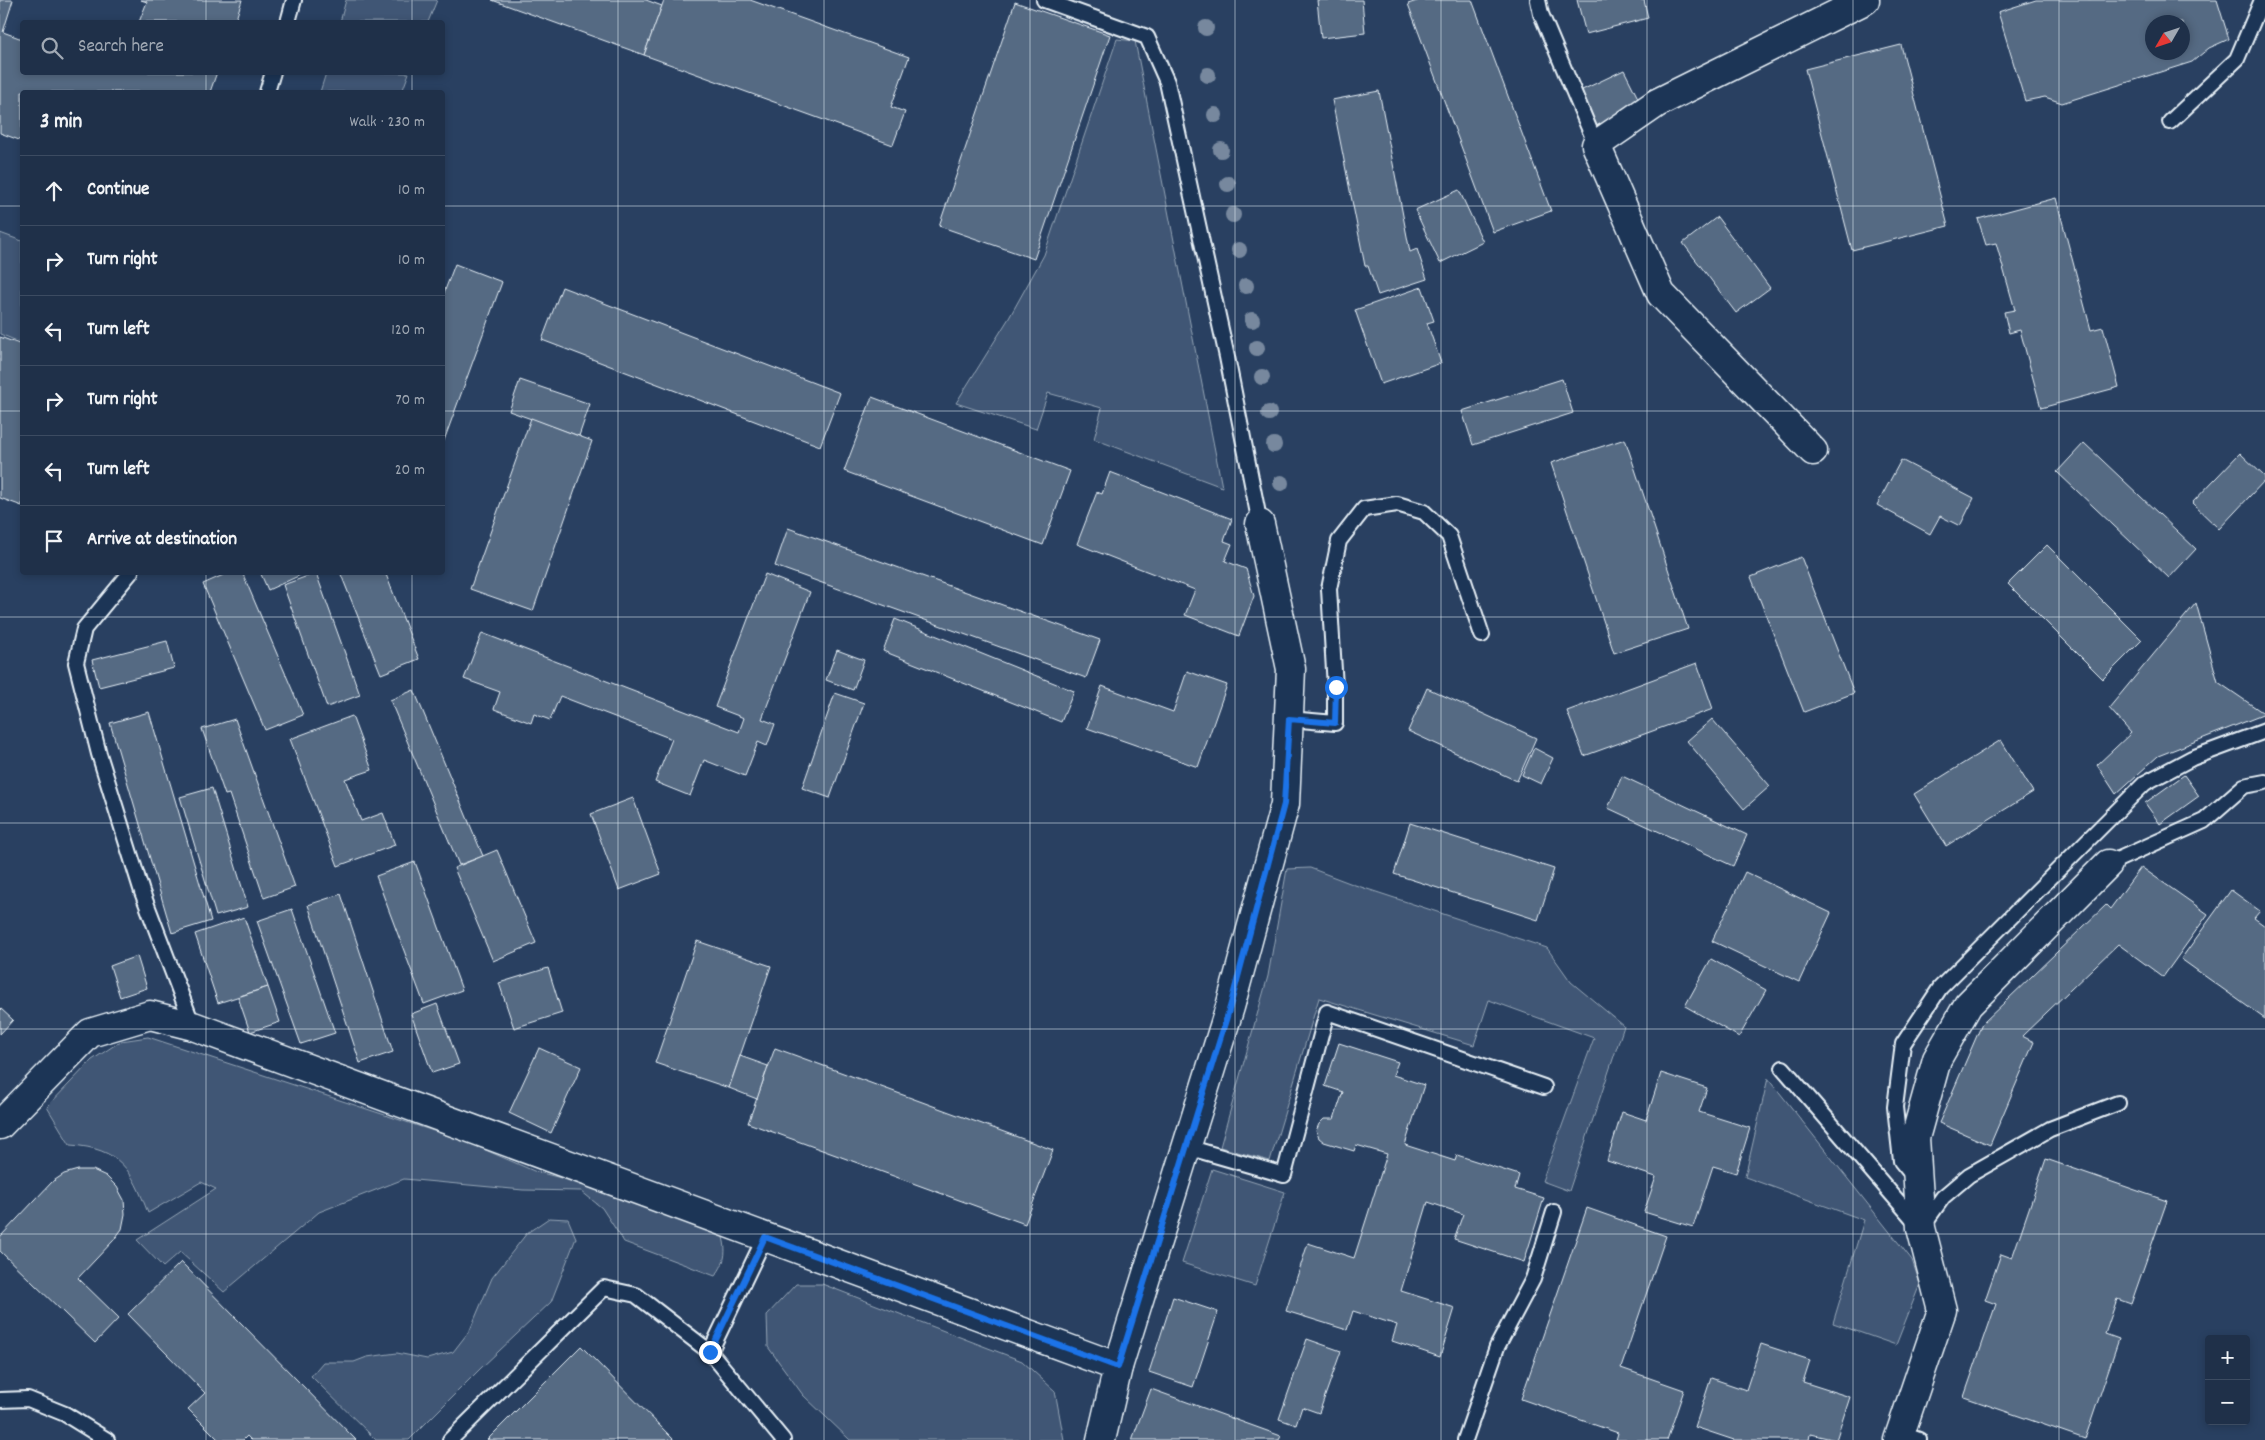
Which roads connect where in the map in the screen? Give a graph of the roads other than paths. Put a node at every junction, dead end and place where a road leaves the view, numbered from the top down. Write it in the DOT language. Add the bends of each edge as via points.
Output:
graph roads {
  1 [pos="294,0"];
  2 [pos="1044,0"];
  3 [pos="1538,0"];
  4 [pos="1865,0"];
  5 [pos="2262,0"];
  6 [pos="289,20"];
  7 [pos="272,75"];
  8 [pos="268,90"];
  9 [pos="2170,122"];
  10 [pos="1596,145"];
  11 [pos="1813,451"];
  12 [pos="1260,524"];
  13 [pos="129,575"];
  14 [pos="1482,635"];
  15 [pos="1289,719"];
  16 [pos="2265,731"];
  17 [pos="2265,782"];
  18 [pos="2108,864"];
  19 [pos="194,1026"];
  20 [pos="1783,1068"];
  21 [pos="1544,1086"];
  22 [pos="2118,1103"];
  23 [pos="0,1125"];
  24 [pos="1187,1147"];
  25 [pos="1917,1182"];
  26 [pos="1554,1212"];
  27 [pos="1921,1228"];
  28 [pos="765,1237"];
  29 [pos="710,1352"];
  30 [pos="1118,1367"];
  31 [pos="0,1400"];
  32 [pos="1906,1438"];
  33 [pos="107,1440"];
  34 [pos="450,1440"];
  35 [pos="783,1440"];
  36 [pos="1101,1440"];
  37 [pos="1465,1440"];
  1 -- 6 [label="lane"];
  2 -- 12 [label="lane" via="1147,36 1167,82"];
  3 -- 10 [label="lane"];
  4 -- 10 [label="street" via="1657,103"];
  5 -- 9 [label="lane" via="2237,59"];
  7 -- 8 [label="lane"];
  10 -- 11 [label="street" via="1661,294"];
  12 -- 15 [label="street" via="1291,670"];
  13 -- 19 [label="lane" via="84,629 76,663 99,754 142,892"];
  14 -- 15 [label="lane" via="1449,536 1424,512 1397,504 1364,509 1340,541 1329,589 1336,687 1335,723"];
  15 -- 24 [label="street" via="1284,804 1230,1007"];
  16 -- 25 [label="lane" via="2192,758 2144,783 1940,988 1903,1044 1896,1107 1901,1161"];
  17 -- 18 [label="lane" via="2244,786 2204,820"];
  18 -- 25 [label="street" via="1968,1005 1937,1059 1915,1138"];
  19 -- 23 [label="street" via="150,1015 90,1033"];
  19 -- 28 [label="street"];
  20 -- 27 [label="lane"];
  21 -- 24 [label="lane" via="1328,1012 1284,1175"];
  22 -- 27 [label="lane" via="2050,1129 1969,1175 1943,1197"];
  24 -- 30 [label="street"];
  25 -- 27 [label="street"];
  26 -- 37 [label="lane" via="1533,1279 1497,1347"];
  27 -- 32 [label="street" via="1942,1310"];
  28 -- 29 [label="lane"];
  28 -- 30 [label="street"];
  29 -- 34 [label="lane" via="636,1294 604,1288"];
  29 -- 35 [label="lane"];
  30 -- 36 [label="street"];
  31 -- 33 [label="lane" via="28,1399 64,1414"];
}
